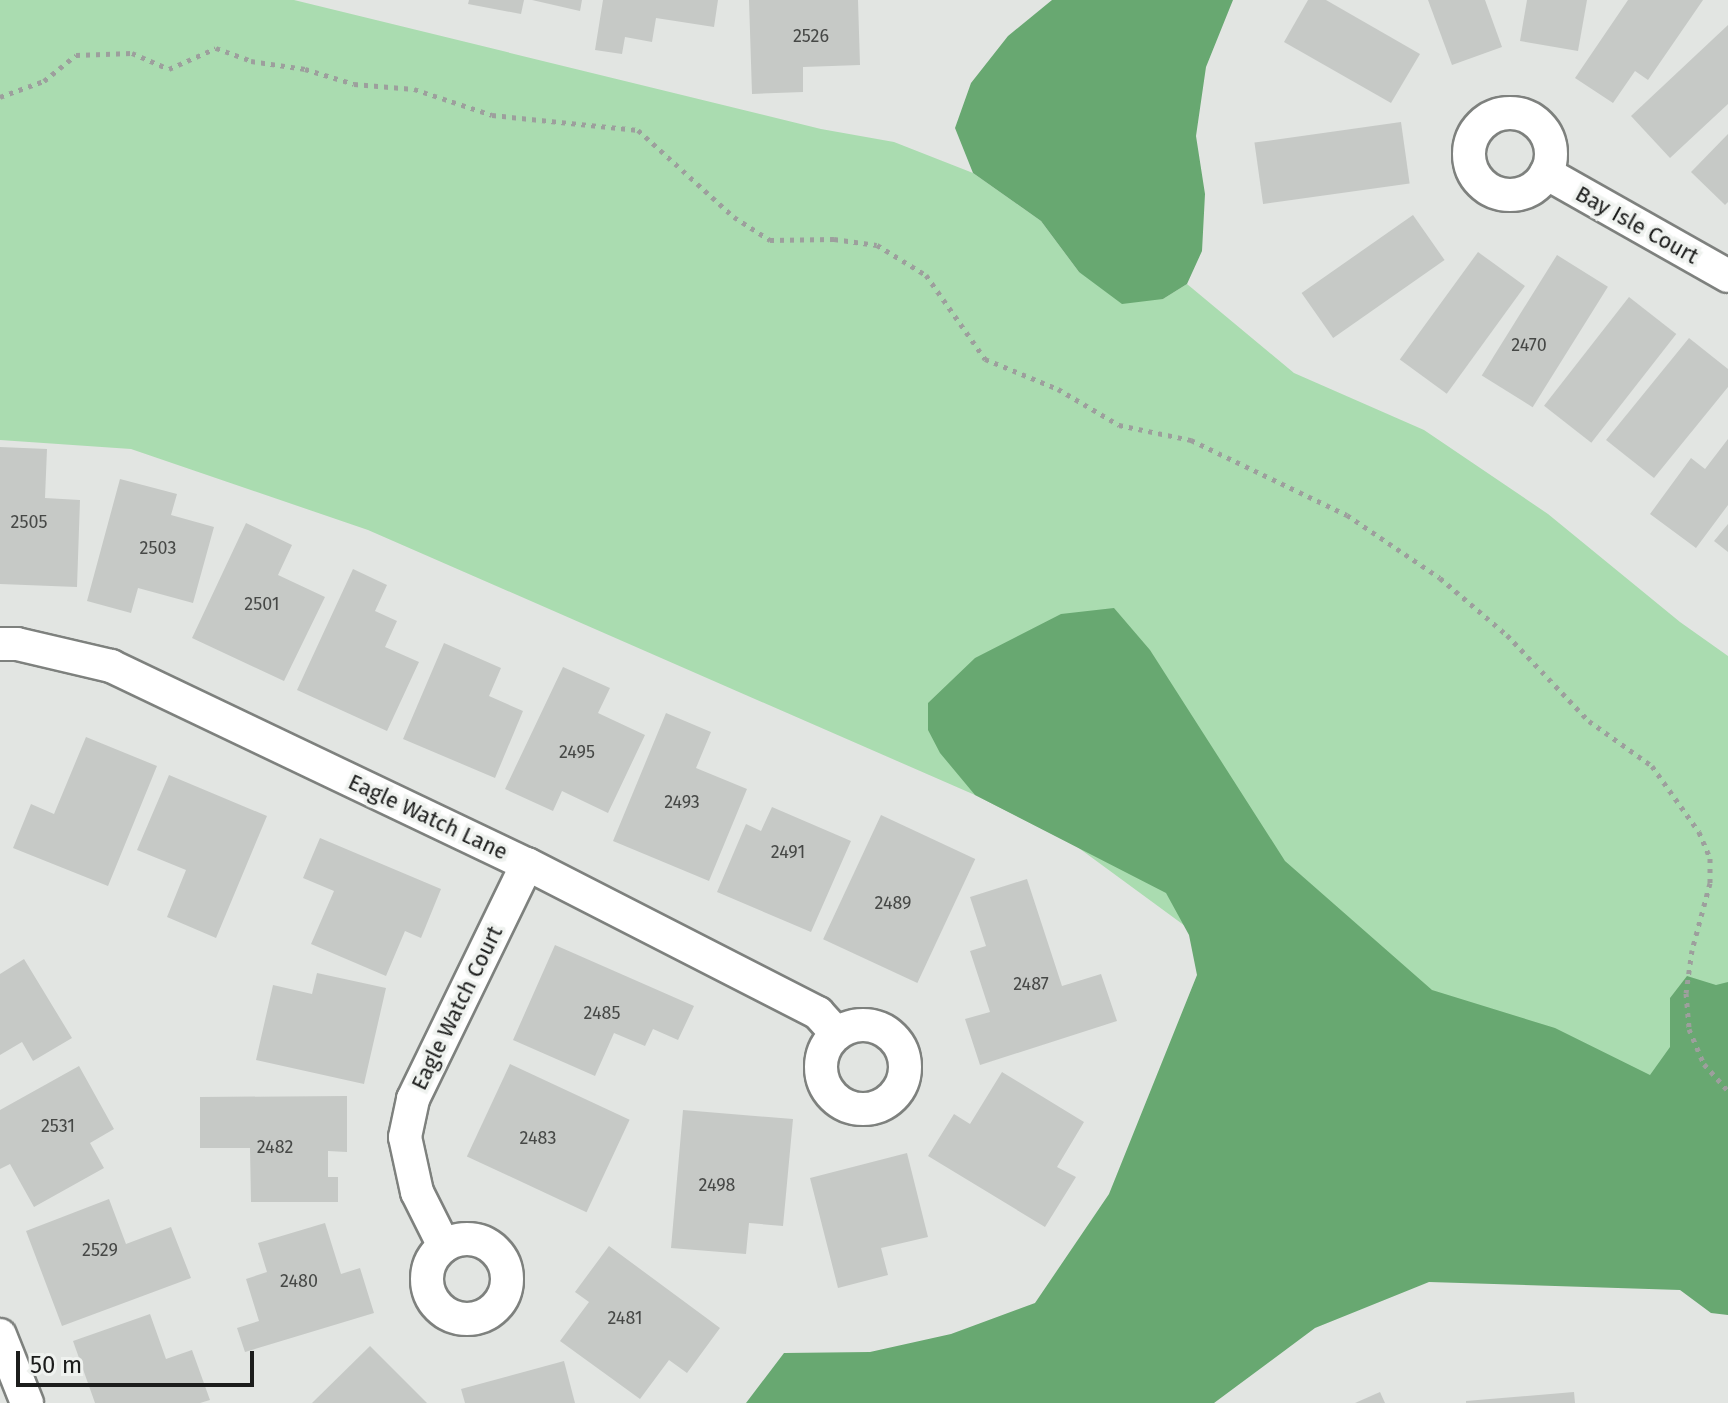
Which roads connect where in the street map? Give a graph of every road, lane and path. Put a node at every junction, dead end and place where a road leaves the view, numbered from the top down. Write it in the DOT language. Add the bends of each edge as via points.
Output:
graph roads {
  1 [pos="0,97"];
  2 [pos="1546,173"];
  3 [pos="1728,276"];
  4 [pos="0,644"];
  5 [pos="527,864"];
  6 [pos="837,1034"];
  7 [pos="1728,1091"];
  8 [pos="444,1246"];
  9 [pos="0,1335"];
  10 [pos="27,1403"];
  1 -- 7 [label="path" via="44,81 76,55 132,53 169,69 216,48 354,84 414,89 492,115 638,130 734,217 770,240 877,245 926,275 985,359 1058,389 1119,425 1191,440 1347,515 1440,578 1507,635 1589,721 1652,766 1699,832 1710,858 1710,883 1692,950 1686,993 1689,1029 1704,1064"];
  2 -- 3 [label="street, Bay Isle Court"];
  4 -- 5 [label="street, Eagle Watch Lane" via="111,666"];
  5 -- 6 [label="street, Eagle Watch Lane" via="818,1013"];
  5 -- 8 [label="street, Eagle Watch Court" via="413,1099 405,1137 417,1192"];
  9 -- 10 [label="street"];
}
